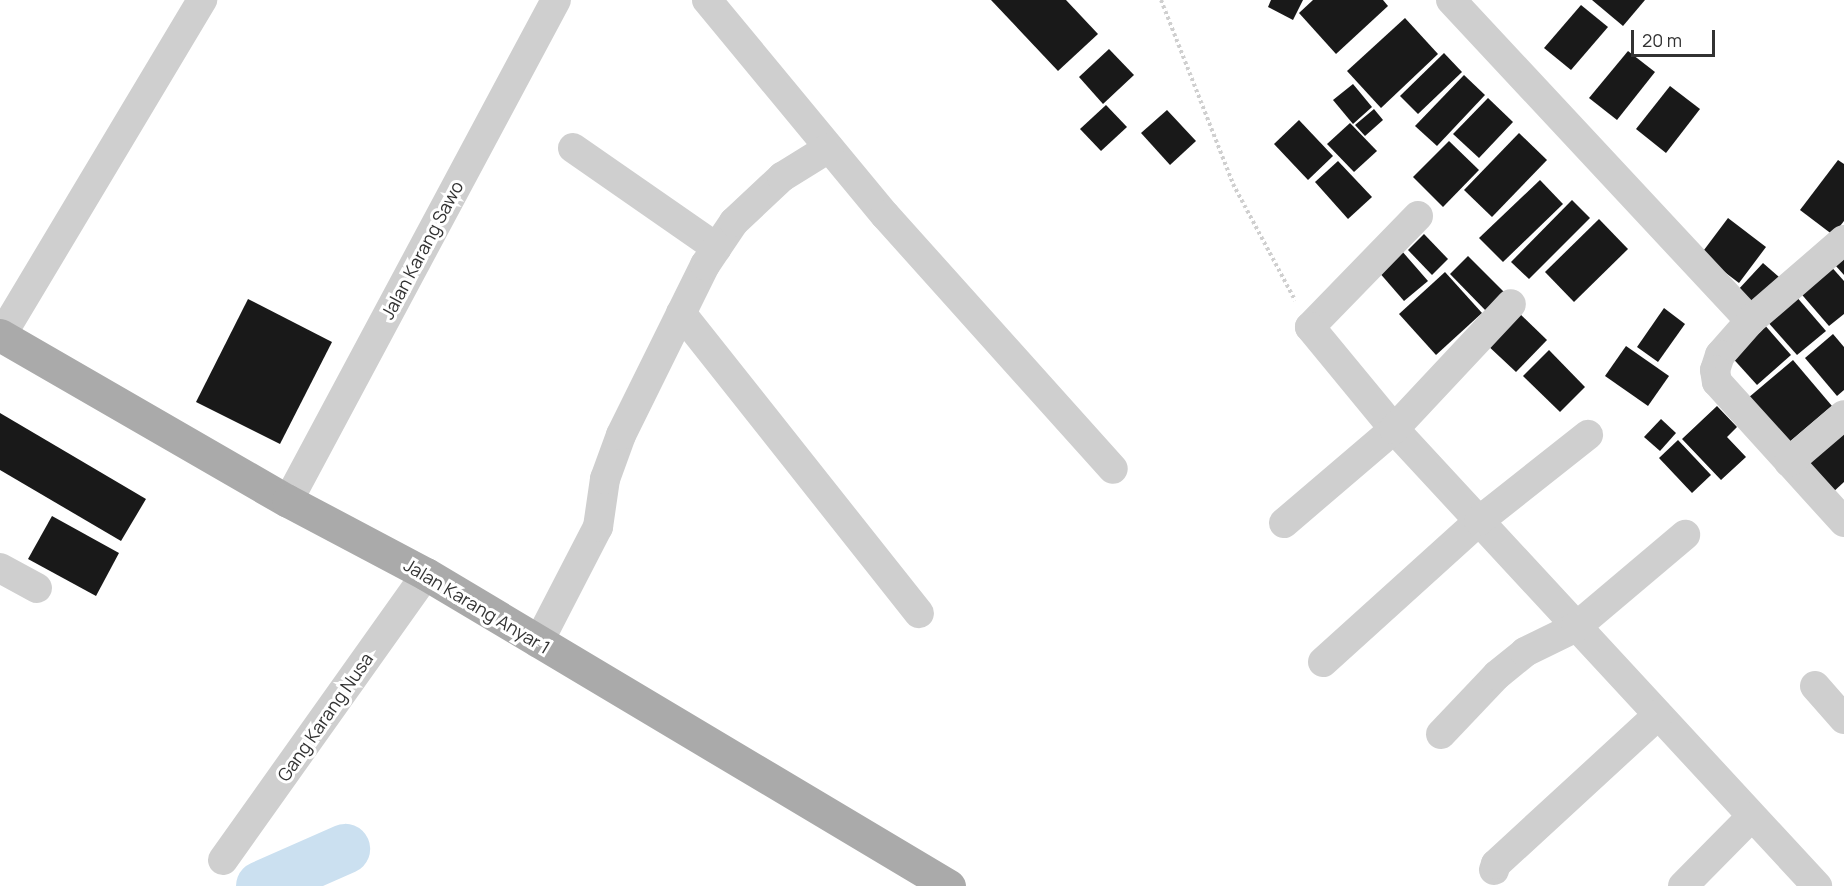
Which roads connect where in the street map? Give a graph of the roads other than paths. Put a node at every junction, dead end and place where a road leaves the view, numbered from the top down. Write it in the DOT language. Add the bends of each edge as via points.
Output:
graph roads {
  1 [pos="201,0"];
  2 [pos="556,0"];
  3 [pos="707,0"];
  4 [pos="1451,0"];
  5 [pos="573,148"];
  6 [pos="830,148"];
  7 [pos="1418,216"];
  8 [pos="1844,240"];
  9 [pos="717,248"];
  10 [pos="1511,304"];
  11 [pos="681,313"];
  12 [pos="1749,321"];
  13 [pos="1,335"];
  14 [pos="1844,415"];
  15 [pos="1394,429"];
  16 [pos="1588,435"];
  17 [pos="1789,462"];
  18 [pos="1113,469"];
  19 [pos="288,501"];
  20 [pos="1479,521"];
  21 [pos="1844,522"];
  22 [pos="1284,523"];
  23 [pos="1685,535"];
  24 [pos="0,568"];
  25 [pos="426,574"];
  26 [pos="37,588"];
  27 [pos="919,613"];
  28 [pos="1576,627"];
  29 [pos="538,643"];
  30 [pos="1323,662"];
  31 [pos="1815,686"];
  32 [pos="1658,715"];
  33 [pos="1844,719"];
  34 [pos="1441,734"];
  35 [pos="1751,817"];
  36 [pos="223,860"];
  37 [pos="1494,870"];
  38 [pos="949,886"];
  39 [pos="1683,886"];
  40 [pos="1817,886"];
  1 -- 13 [label="street"];
  2 -- 19 [label="street, Jalan Karang Sawo"];
  3 -- 6 [label="street"];
  4 -- 12 [label="street"];
  5 -- 9 [label="street"];
  6 -- 9 [label="street" via="782,177 734,222"];
  6 -- 18 [label="street"];
  7 -- 15 [label="street" via="1310,327"];
  8 -- 12 [label="street"];
  9 -- 11 [label="street"];
  10 -- 15 [label="street"];
  11 -- 27 [label="street"];
  11 -- 29 [label="street" via="621,435 605,479 598,527"];
  12 -- 17 [label="street" via="1719,355 1717,382"];
  13 -- 19 [label="main road, Jalan Karang Anyar 1"];
  14 -- 17 [label="street"];
  15 -- 20 [label="street"];
  15 -- 22 [label="street"];
  16 -- 20 [label="street"];
  17 -- 21 [label="street"];
  19 -- 25 [label="main road, Jalan Karang Anyar 1"];
  20 -- 28 [label="street"];
  20 -- 30 [label="street"];
  23 -- 28 [label="street"];
  24 -- 26 [label="street"];
  25 -- 29 [label="main road, Jalan Karang Anyar 1"];
  25 -- 36 [label="street, Gang Karang Nusa"];
  28 -- 32 [label="street"];
  28 -- 34 [label="street" via="1525,652 1497,675"];
  29 -- 38 [label="main road, Jalan Karang Anyar 1"];
  31 -- 33 [label="street"];
  32 -- 35 [label="street"];
  32 -- 37 [label="street"];
  35 -- 39 [label="street"];
  35 -- 40 [label="street"];
}
